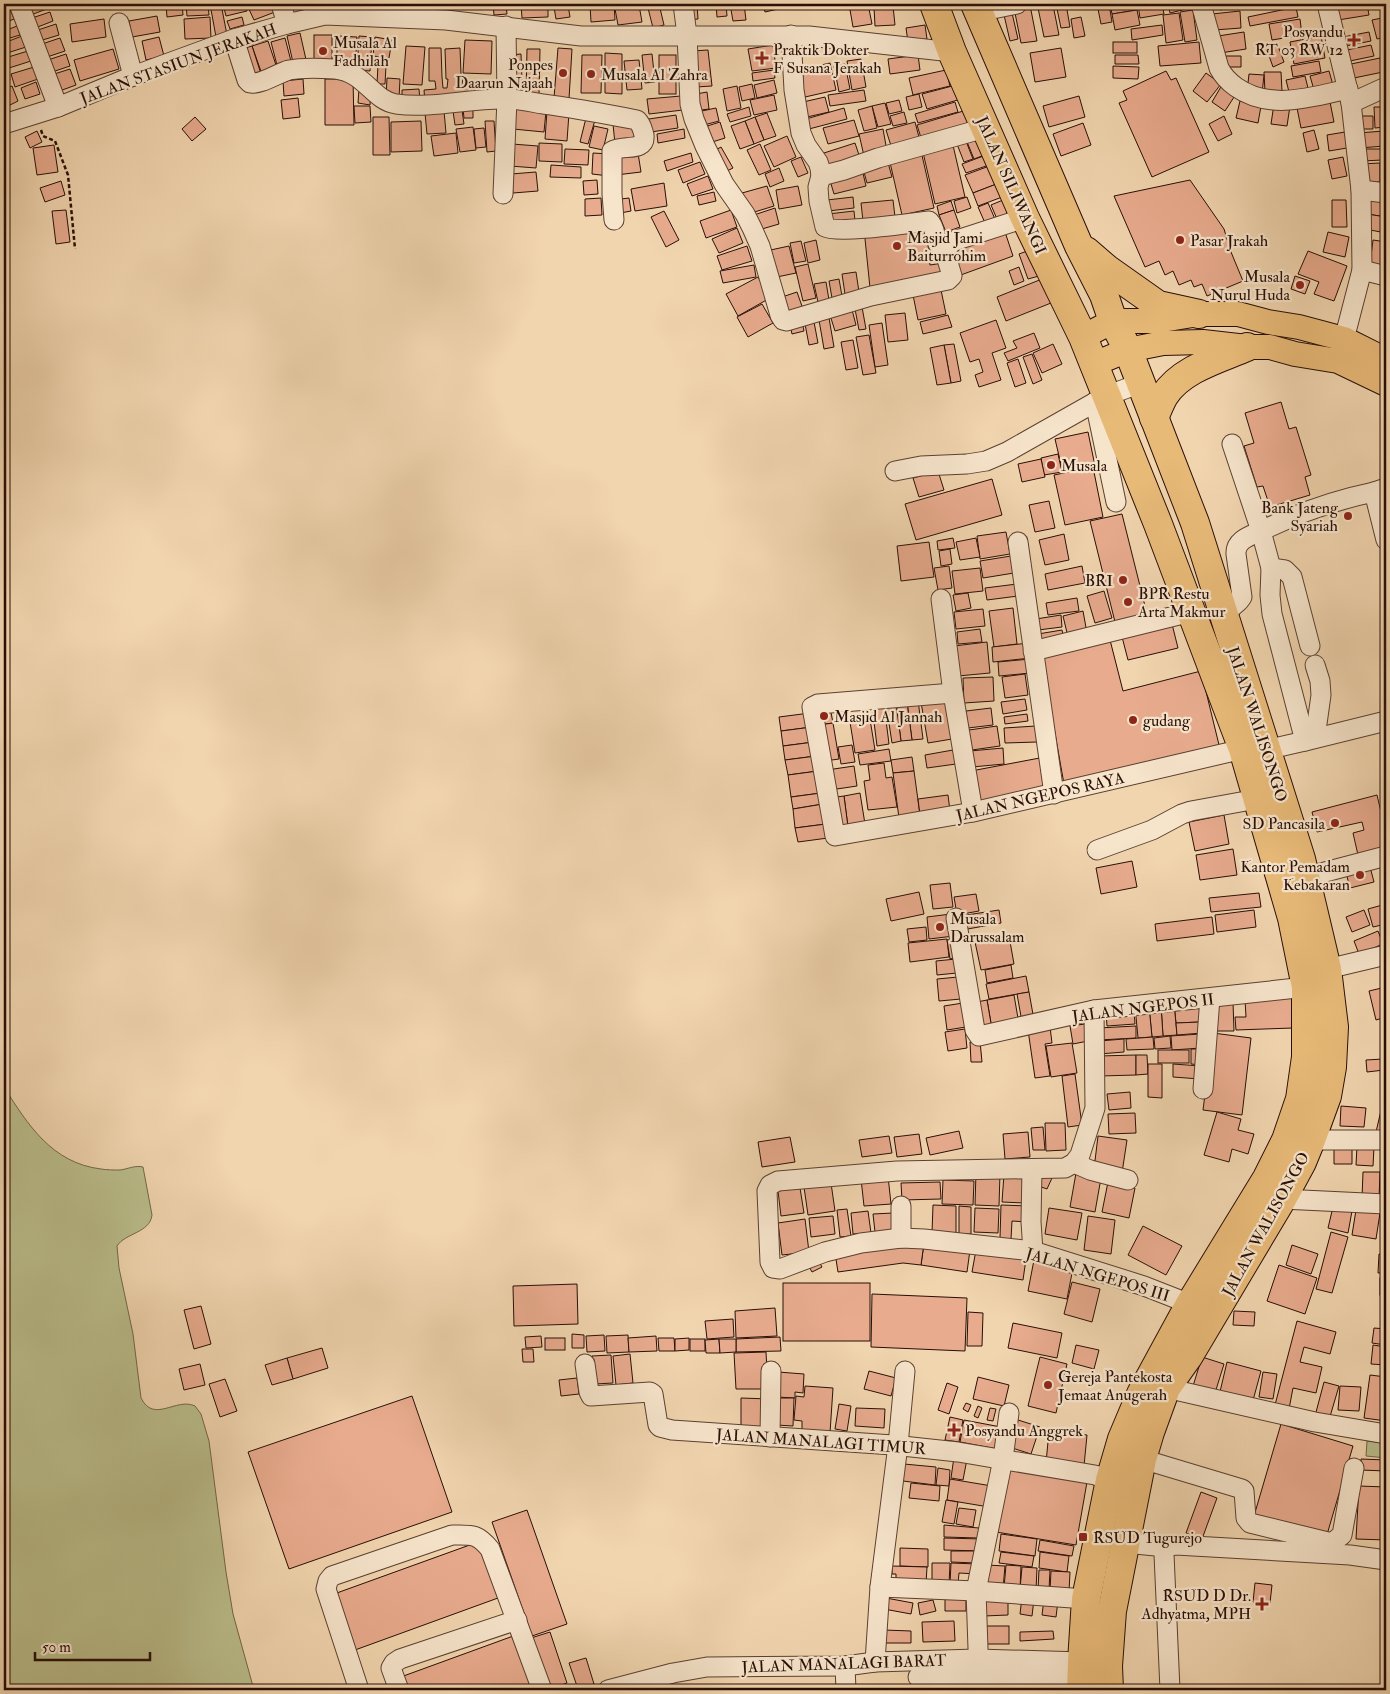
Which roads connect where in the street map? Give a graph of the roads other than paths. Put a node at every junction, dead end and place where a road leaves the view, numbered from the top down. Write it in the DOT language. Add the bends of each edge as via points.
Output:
graph roads {
  1 [pos="19,4"];
  2 [pos="281,4"];
  3 [pos="683,4"];
  4 [pos="934,4"];
  5 [pos="1017,4"];
  6 [pos="1201,4"];
  7 [pos="1328,4"];
  8 [pos="977,8"];
  9 [pos="118,23"];
  10 [pos="287,24"];
  11 [pos="506,26"];
  12 [pos="687,35"];
  13 [pos="791,36"];
  14 [pos="234,39"];
  15 [pos="952,52"];
  16 [pos="133,76"];
  17 [pos="1386,87"];
  18 [pos="1350,96"];
  19 [pos="507,99"];
  20 [pos="58,107"];
  21 [pos="4,124"];
  22 [pos="985,128"];
  23 [pos="821,176"];
  24 [pos="1361,190"];
  25 [pos="1386,193"];
  26 [pos="503,194"];
  27 [pos="1025,218"];
  28 [pos="614,220"];
  29 [pos="1079,246"];
  30 [pos="945,252"];
  31 [pos="1362,270"];
  32 [pos="1386,276"];
  33 [pos="1199,314"];
  34 [pos="1113,321"];
  35 [pos="1084,337"];
  36 [pos="1247,347"];
  37 [pos="1128,350"];
  38 [pos="1341,350"];
  39 [pos="1386,360"];
  40 [pos="1094,364"];
  41 [pos="1141,383"];
  42 [pos="1386,384"];
  43 [pos="1101,399"];
  44 [pos="1154,418"];
  45 [pos="1232,444"];
  46 [pos="895,471"];
  47 [pos="1380,490"];
  48 [pos="1116,502"];
  49 [pos="1261,531"];
  50 [pos="1386,540"];
  51 [pos="1018,542"];
  52 [pos="1271,568"];
  53 [pos="940,599"];
  54 [pos="1191,612"];
  55 [pos="1224,614"];
  56 [pos="1310,646"];
  57 [pos="1033,651"];
  58 [pos="1315,665"];
  59 [pos="953,693"];
  60 [pos="1386,721"];
  61 [pos="1310,739"];
  62 [pos="1255,750"];
  63 [pos="1054,794"];
  64 [pos="1257,799"];
  65 [pos="973,812"];
  66 [pos="1097,850"];
  67 [pos="1386,856"];
  68 [pos="1300,886"];
  69 [pos="956,918"];
  70 [pos="1386,955"];
  71 [pos="1327,969"];
  72 [pos="1306,987"];
  73 [pos="1210,998"];
  74 [pos="1094,1010"];
  75 [pos="1203,1089"];
  76 [pos="1311,1140"];
  77 [pos="1386,1140"];
  78 [pos="1074,1163"];
  79 [pos="1032,1169"];
  80 [pos="1128,1180"];
  81 [pos="1282,1199"];
  82 [pos="1386,1204"];
  83 [pos="901,1206"];
  84 [pos="901,1238"];
  85 [pos="1033,1251"];
  86 [pos="1190,1304"];
  87 [pos="585,1364"];
  88 [pos="770,1371"];
  89 [pos="904,1371"];
  90 [pos="1166,1388"];
  91 [pos="1009,1412"];
  92 [pos="1386,1434"];
  93 [pos="770,1437"];
  94 [pos="898,1446"];
  95 [pos="1003,1459"];
  96 [pos="1142,1459"];
  97 [pos="1354,1468"];
  98 [pos="1110,1480"];
  99 [pos="1125,1544"];
  100 [pos="1166,1547"];
  101 [pos="1386,1560"];
  102 [pos="880,1587"];
  103 [pos="976,1591"];
  104 [pos="1086,1599"];
  105 [pos="517,1620"];
  106 [pos="875,1662"];
  107 [pos="845,1666"];
  108 [pos="978,1668"];
  109 [pos="918,1676"];
  110 [pos="1082,1677"];
  111 [pos="359,1690"];
  112 [pos="399,1690"];
  113 [pos="542,1690"];
  114 [pos="608,1690"];
  115 [pos="846,1690"];
  116 [pos="1109,1690"];
  117 [pos="1170,1690"];
  1 -- 20 [label="street"];
  2 -- 10 [label="street"];
  3 -- 12 [label="street"];
  4 -- 15 [label="highway, JALAN SILIWANGI"];
  5 -- 8 [label="street"];
  6 -- 18 [label="street" via="1218,68 1242,92 1290,101"];
  7 -- 18 [label="street"];
  8 -- 29 [label="highway"];
  9 -- 16 [label="street"];
  10 -- 11 [label="street, JALAN STASIUN JERAKAH" via="325,15"];
  10 -- 14 [label="street, JALAN STASIUN JERAKAH"];
  11 -- 12 [label="street, JALAN STASIUN JERAKAH" via="581,36"];
  11 -- 19 [label="street"];
  12 -- 13 [label="street, JALAN STASIUN JERAKAH"];
  12 -- 30 [label="street" via="690,104 694,119 724,184 752,228 783,320 871,296 948,280 952,276"];
  13 -- 15 [label="street, JALAN STASIUN JERAKAH"];
  13 -- 23 [label="street" via="794,90 801,133 818,162"];
  14 -- 16 [label="street, JALAN STASIUN JERAKAH"];
  14 -- 19 [label="street" via="250,83 290,70 336,69 357,76 392,103"];
  15 -- 22 [label="highway, JALAN SILIWANGI"];
  16 -- 20 [label="street, JALAN STASIUN JERAKAH"];
  17 -- 18 [label="street"];
  18 -- 24 [label="street"];
  19 -- 26 [label="street"];
  19 -- 28 [label="street" via="637,120 642,125 643,144 612,151"];
  20 -- 21 [label="street, JALAN STASIUN JERAKAH"];
  22 -- 23 [label="street"];
  22 -- 27 [label="highway, JALAN SILIWANGI"];
  23 -- 30 [label="street" via="818,187 826,228 835,230 929,221 933,225 937,245"];
  24 -- 25 [label="street"];
  24 -- 31 [label="street"];
  27 -- 30 [label="street" via="957,240"];
  27 -- 35 [label="highway, JALAN SILIWANGI"];
  29 -- 33 [label="highway" via="1158,305"];
  29 -- 34 [label="highway" via="1104,295"];
  31 -- 32 [label="street"];
  31 -- 38 [label="street"];
  33 -- 34 [label="main road" via="1156,321"];
  33 -- 38 [label="main road" via="1238,314 1298,327"];
  34 -- 35 [label="main road"];
  34 -- 37 [label="highway"];
  35 -- 40 [label="highway, JALAN SILIWANGI"];
  36 -- 37 [label="main road" via="1203,342"];
  36 -- 38 [label="main road" via="1270,347 1296,354"];
  36 -- 44 [label="highway" via="1176,382 1164,396"];
  37 -- 40 [label="main road"];
  37 -- 41 [label="highway, JALAN WALISONGO"];
  38 -- 39 [label="main road"];
  38 -- 42 [label="main road"];
  40 -- 43 [label="highway, JALAN WALISONGO"];
  41 -- 43 [label="street"];
  41 -- 44 [label="highway, JALAN WALISONGO"];
  43 -- 46 [label="street" via="1007,452 986,460"];
  43 -- 48 [label="street"];
  43 -- 54 [label="highway, JALAN WALISONGO"];
  44 -- 55 [label="highway, JALAN WALISONGO" via="1195,523"];
  45 -- 49 [label="street"];
  47 -- 49 [label="street" via="1287,518"];
  47 -- 50 [label="street"];
  49 -- 52 [label="street"];
  49 -- 55 [label="street" via="1242,540 1236,549 1242,597"];
  51 -- 57 [label="street"];
  52 -- 56 [label="street" via="1285,570 1292,577"];
  52 -- 61 [label="street" via="1272,614"];
  53 -- 59 [label="street"];
  54 -- 57 [label="street"];
  54 -- 62 [label="highway, JALAN WALISONGO"];
  55 -- 62 [label="highway, JALAN WALISONGO"];
  57 -- 63 [label="street"];
  58 -- 61 [label="street" via="1321,695"];
  59 -- 65 [label="street"];
  59 -- 65 [label="street, JALAN NGEPOS RAYA" via="812,707 835,836"];
  60 -- 61 [label="street, JALAN NGEPOS RAYA"];
  61 -- 62 [label="street, JALAN NGEPOS RAYA"];
  62 -- 63 [label="street, JALAN NGEPOS RAYA"];
  62 -- 64 [label="highway, JALAN WALISONGO"];
  62 -- 68 [label="highway, JALAN WALISONGO"];
  63 -- 65 [label="street, JALAN NGEPOS RAYA"];
  64 -- 66 [label="street" via="1191,811 1152,830"];
  64 -- 68 [label="highway, JALAN WALISONGO"];
  67 -- 68 [label="street"];
  68 -- 71 [label="highway, JALAN WALISONGO"];
  68 -- 72 [label="highway, JALAN WALISONGO" via="1300,955"];
  69 -- 74 [label="street, JALAN NGEPOS II" via="977,1035"];
  70 -- 71 [label="street"];
  71 -- 76 [label="highway, JALAN WALISONGO" via="1334,1027 1332,1067 1327,1096"];
  72 -- 73 [label="street, JALAN NGEPOS II"];
  72 -- 86 [label="highway, JALAN WALISONGO" via="1306,1058 1300,1099 1286,1140 1267,1178"];
  73 -- 74 [label="street, JALAN NGEPOS II"];
  73 -- 75 [label="street"];
  74 -- 78 [label="street" via="1095,1108 1080,1156"];
  76 -- 77 [label="street"];
  76 -- 81 [label="highway, JALAN WALISONGO"];
  78 -- 79 [label="street" via="1065,1168"];
  78 -- 80 [label="street"];
  79 -- 84 [label="street, JALAN NGEPOS III" via="897,1171 778,1181 767,1191 770,1262 776,1269 843,1247"];
  79 -- 85 [label="street"];
  81 -- 82 [label="street"];
  81 -- 90 [label="highway, JALAN WALISONGO" via="1188,1357"];
  83 -- 84 [label="street"];
  84 -- 85 [label="street, JALAN NGEPOS III"];
  85 -- 86 [label="street, JALAN NGEPOS III"];
  86 -- 98 [label="highway, JALAN WALISONGO" via="1141,1394 1122,1439"];
  87 -- 93 [label="street, JALAN MANALAGI TIMUR" via="591,1396 653,1394 660,1428"];
  88 -- 93 [label="street"];
  89 -- 94 [label="street"];
  90 -- 92 [label="street" via="1315,1422"];
  90 -- 96 [label="highway, JALAN WALISONGO"];
  91 -- 95 [label="street"];
  93 -- 94 [label="street, JALAN MANALAGI TIMUR"];
  94 -- 95 [label="street, JALAN MANALAGI TIMUR"];
  94 -- 102 [label="street"];
  95 -- 98 [label="street, JALAN MANALAGI TIMUR"];
  95 -- 103 [label="street"];
  96 -- 97 [label="street" via="1242,1489 1246,1518 1250,1522 1328,1542 1342,1536"];
  96 -- 99 [label="highway, JALAN WALISONGO"];
  98 -- 104 [label="highway, JALAN WALISONGO"];
  99 -- 100 [label="street"];
  99 -- 116 [label="highway, JALAN WALISONGO" via="1112,1611"];
  100 -- 101 [label="street" via="1350,1555"];
  100 -- 117 [label="street"];
  102 -- 103 [label="street"];
  102 -- 106 [label="street"];
  103 -- 104 [label="street"];
  103 -- 108 [label="street"];
  104 -- 110 [label="highway, JALAN WALISONGO"];
  105 -- 111 [label="street" via="490,1549 472,1535 452,1534 332,1576 326,1589"];
  105 -- 112 [label="street" via="400,1659 392,1668"];
  105 -- 113 [label="street"];
  106 -- 107 [label="street, JALAN MANALAGI BARAT"];
  106 -- 109 [label="street, JALAN MANALAGI BARAT"];
  107 -- 114 [label="street, JALAN MANALAGI BARAT" via="707,1666"];
  107 -- 115 [label="street"];
  108 -- 109 [label="street, JALAN MANALAGI BARAT"];
  108 -- 110 [label="street, JALAN MANALAGI BARAT"];
}
